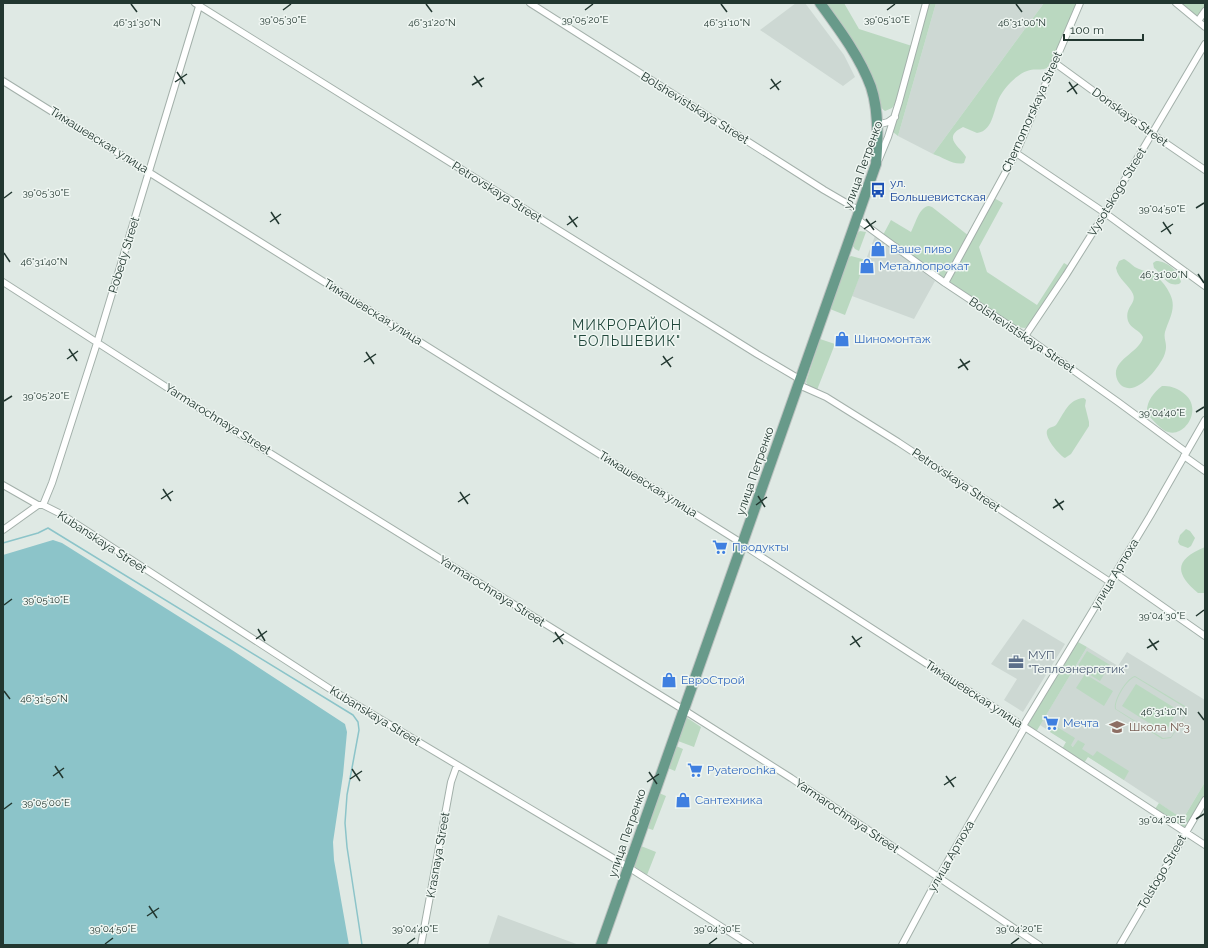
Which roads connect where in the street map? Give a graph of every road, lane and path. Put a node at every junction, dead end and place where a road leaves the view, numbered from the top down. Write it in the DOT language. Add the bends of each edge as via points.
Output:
graph roads {
  1 [pos="530,3"];
  2 [pos="820,3"];
  3 [pos="926,3"];
  4 [pos="1080,3"];
  5 [pos="1176,3"];
  6 [pos="198,4"];
  7 [pos="1205,11"];
  8 [pos="1198,21"];
  9 [pos="1205,27"];
  10 [pos="1205,44"];
  11 [pos="1055,63"];
  12 [pos="3,81"];
  13 [pos="895,117"];
  14 [pos="877,125"];
  15 [pos="1152,133"];
  16 [pos="1016,153"];
  17 [pos="876,164"];
  18 [pos="1205,170"];
  19 [pos="149,172"];
  20 [pos="1105,213"];
  21 [pos="858,215"];
  22 [pos="3,282"];
  23 [pos="946,283"];
  24 [pos="1205,286"];
  25 [pos="1025,336"];
  26 [pos="97,343"];
  27 [pos="800,382"];
  28 [pos="1205,420"];
  29 [pos="1185,454"];
  30 [pos="1205,471"];
  31 [pos="3,485"];
  32 [pos="40,505"];
  33 [pos="3,530"];
  34 [pos="743,544"];
  35 [pos="1115,573"];
  36 [pos="1110,582"];
  37 [pos="1205,636"];
  38 [pos="684,710"];
  39 [pos="1024,726"];
  40 [pos="457,765"];
  41 [pos="1205,800"];
  42 [pos="1186,832"];
  43 [pos="1205,845"];
  44 [pos="628,867"];
  45 [pos="938,878"];
  46 [pos="422,945"];
  47 [pos="601,945"];
  48 [pos="750,945"];
  49 [pos="902,945"];
  50 [pos="1039,945"];
  51 [pos="1120,945"];
  1 -- 21 [label="street, Bolshevistskaya Street" via="824,190"];
  2 -- 14 [label="main road" via="852,49 866,76 873,96"];
  3 -- 13 [label="street, улица Петренко"];
  4 -- 11 [label="street, Chernomorskaya Street"];
  5 -- 8 [label="street"];
  6 -- 19 [label="street, Pobedy Street"];
  6 -- 27 [label="street, Petrovskaya Street"];
  7 -- 8 [label="street"];
  8 -- 9 [label="street"];
  10 -- 15 [label="street, Vysotskogo Street"];
  11 -- 15 [label="street, Donskaya Street"];
  11 -- 16 [label="street, Chernomorskaya Street"];
  12 -- 19 [label="street, Тимашевская улица"];
  13 -- 14 [label="street"];
  13 -- 17 [label="street, улица Петренко"];
  14 -- 17 [label="main road"];
  15 -- 18 [label="street, Donskaya Street"];
  15 -- 20 [label="street, Vysotskogo Street"];
  16 -- 20 [label="street"];
  16 -- 23 [label="street, Chernomorskaya Street"];
  17 -- 21 [label="main road, улица Петренко"];
  19 -- 26 [label="street, Pobedy Street"];
  19 -- 34 [label="street, Тимашевская улица"];
  20 -- 24 [label="street"];
  20 -- 25 [label="street, Vysotskogo Street"];
  21 -- 23 [label="street, Bolshevistskaya Street"];
  21 -- 27 [label="main road, улица Петренко"];
  22 -- 26 [label="street, Yarmarochnaya Street"];
  23 -- 25 [label="street, Bolshevistskaya Street"];
  25 -- 29 [label="street, Bolshevistskaya Street" via="1118,402"];
  26 -- 32 [label="street, Pobedy Street" via="52,483"];
  26 -- 38 [label="street, Yarmarochnaya Street"];
  27 -- 34 [label="main road, улица Петренко"];
  27 -- 36 [label="street, Petrovskaya Street" via="892,438"];
  28 -- 29 [label="street, улица Артюха"];
  29 -- 30 [label="street, Bolshevistskaya Street"];
  29 -- 35 [label="street, улица Артюха"];
  31 -- 32 [label="street, Kubanskaya Street"];
  32 -- 33 [label="street"];
  32 -- 40 [label="street, Kubanskaya Street" via="60,514 330,690"];
  34 -- 38 [label="main road, улица Петренко"];
  34 -- 39 [label="street, Тимашевская улица"];
  35 -- 36 [label="street, улица Артюха"];
  35 -- 37 [label="street"];
  36 -- 39 [label="street, улица Артюха"];
  38 -- 44 [label="main road, улица Петренко"];
  38 -- 45 [label="street, Yarmarochnaya Street" via="841,811"];
  39 -- 42 [label="street, Тимашевская улица"];
  39 -- 45 [label="street, улица Артюха"];
  40 -- 44 [label="street, Kubanskaya Street"];
  40 -- 46 [label="street, Krasnaya Street" via="451,782"];
  41 -- 42 [label="street, Tolstogo Street"];
  42 -- 43 [label="street, Тимашевская улица"];
  42 -- 51 [label="street, Tolstogo Street"];
  44 -- 47 [label="main road, улица Петренко"];
  44 -- 48 [label="street, Kubanskaya Street"];
  45 -- 49 [label="street, улица Артюха"];
  45 -- 50 [label="street, Yarmarochnaya Street"];
}
